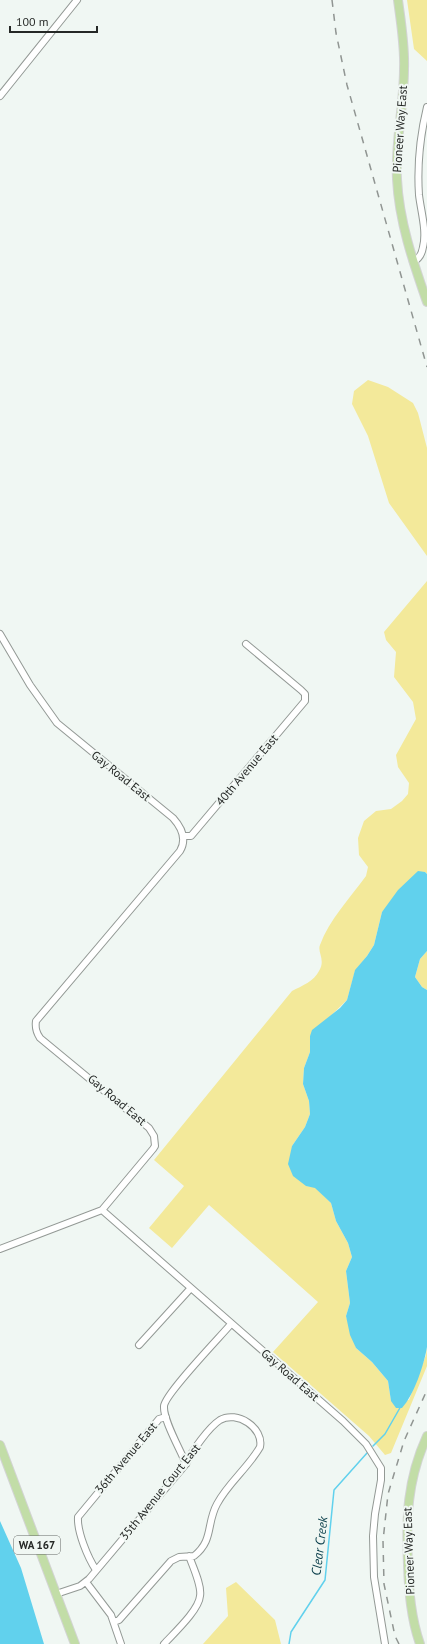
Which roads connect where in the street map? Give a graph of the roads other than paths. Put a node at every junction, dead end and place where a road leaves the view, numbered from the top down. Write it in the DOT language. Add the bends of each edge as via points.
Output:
graph roads {
  1 [pos="77,0"];
  2 [pos="398,0"];
  3 [pos="0,96"];
  4 [pos="427,107"];
  5 [pos="413,262"];
  6 [pos="427,302"];
  7 [pos="0,634"];
  8 [pos="246,644"];
  9 [pos="183,836"];
  10 [pos="102,1210"];
  11 [pos="0,1248"];
  12 [pos="190,1289"];
  13 [pos="231,1324"];
  14 [pos="139,1345"];
  15 [pos="166,1417"];
  16 [pos="427,1436"];
  17 [pos="0,1445"];
  18 [pos="186,1464"];
  19 [pos="189,1556"];
  20 [pos="96,1570"];
  21 [pos="86,1582"];
  22 [pos="56,1594"];
  23 [pos="114,1622"];
  24 [pos="75,1644"];
  25 [pos="122,1644"];
  26 [pos="164,1644"];
  27 [pos="385,1644"];
  28 [pos="420,1644"];
  1 -- 3 [label="street"];
  2 -- 5 [label="main road, Pioneer Way East" via="404,70 397,144 397,179 400,206"];
  4 -- 5 [label="street" via="422,126 419,164 424,246 418,259"];
  5 -- 6 [label="main road, Pioneer Way East"];
  7 -- 9 [label="street, Gay Road East" via="30,685 57,722 173,818"];
  8 -- 9 [label="street, 40th Avenue East" via="301,690 306,698 191,836"];
  9 -- 10 [label="street, Gay Road East" via="184,843 180,851 38,1017 35,1026 40,1038 134,1113 154,1136 153,1149"];
  10 -- 11 [label="street"];
  10 -- 12 [label="street, Gay Road East"];
  12 -- 13 [label="street, Gay Road East"];
  12 -- 14 [label="street"];
  13 -- 15 [label="street, 36th Avenue East" via="170,1394 164,1403"];
  13 -- 27 [label="street, Gay Road East" via="343,1421 366,1444 380,1463 382,1468 373,1550 374,1577"];
  15 -- 18 [label="street"];
  15 -- 20 [label="street, 36th Avenue East" via="159,1420 148,1432 78,1517 84,1545"];
  16 -- 28 [label="main road, Pioneer Way East" via="413,1471 407,1518 409,1589 414,1626"];
  17 -- 22 [label="main road, WA 167"];
  18 -- 19 [label="street, 35th Avenue Court East" via="192,1452 221,1420 233,1418 250,1424 260,1436 260,1447 216,1505 206,1543 197,1554"];
  18 -- 20 [label="street, 35th Avenue Court East"];
  19 -- 23 [label="street" via="175,1558 168,1564 119,1620"];
  19 -- 26 [label="street" via="200,1597 194,1610"];
  20 -- 21 [label="street, 35th Avenue Court East"];
  21 -- 22 [label="street, 35th Avenue Court East"];
  21 -- 23 [label="street"];
  22 -- 24 [label="main road, WA 167"];
  23 -- 25 [label="street"];
}
